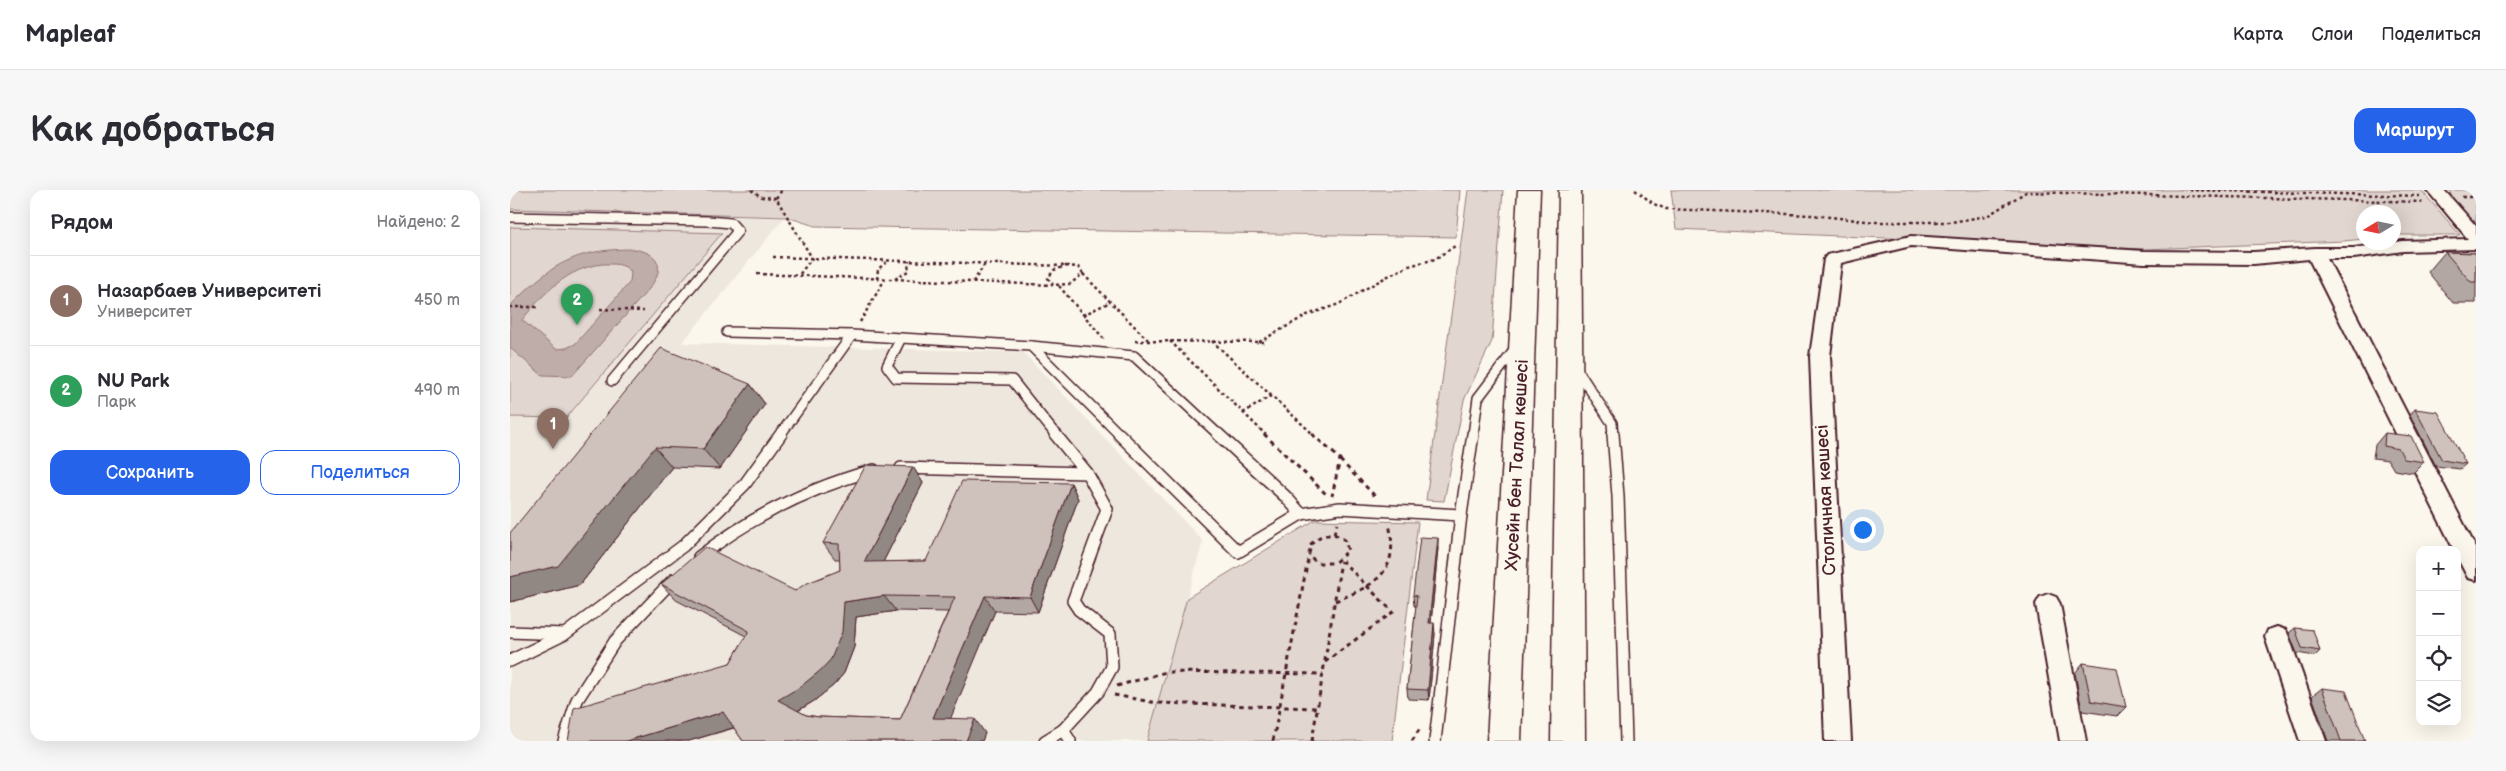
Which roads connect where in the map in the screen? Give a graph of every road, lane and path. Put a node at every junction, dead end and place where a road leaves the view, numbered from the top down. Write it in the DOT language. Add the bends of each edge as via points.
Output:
graph roads {
  1 [pos="751,190"];
  2 [pos="782,190"];
  3 [pos="1529,190"];
  4 [pos="1570,190"];
  5 [pos="1635,190"];
  6 [pos="2189,190"];
  7 [pos="2440,196"];
  8 [pos="2476,197"];
  9 [pos="776,198"];
  10 [pos="510,217"];
  11 [pos="2476,237"];
  12 [pos="2476,244"];
  13 [pos="1455,246"];
  14 [pos="2315,253"];
  15 [pos="773,256"];
  16 [pos="812,258"];
  17 [pos="891,260"];
  18 [pos="909,261"];
  19 [pos="985,263"];
  20 [pos="1066,266"];
  21 [pos="757,274"];
  22 [pos="1083,274"];
  23 [pos="798,276"];
  24 [pos="877,279"];
  25 [pos="885,279"];
  26 [pos="895,279"];
  27 [pos="973,282"];
  28 [pos="1053,285"];
  29 [pos="1059,286"];
  30 [pos="1110,302"];
  31 [pos="510,307"];
  32 [pos="539,308"];
  33 [pos="600,309"];
  34 [pos="644,311"];
  35 [pos="1083,314"];
  36 [pos="727,332"];
  37 [pos="852,335"];
  38 [pos="1522,339"];
  39 [pos="900,340"];
  40 [pos="1132,341"];
  41 [pos="1149,341"];
  42 [pos="1170,341"];
  43 [pos="1212,341"];
  44 [pos="1258,342"];
  45 [pos="1267,342"];
  46 [pos="1031,346"];
  47 [pos="1118,354"];
  48 [pos="1570,359"];
  49 [pos="612,381"];
  50 [pos="1271,396"];
  51 [pos="1243,413"];
  52 [pos="1340,459"];
  53 [pos="1087,473"];
  54 [pos="1331,499"];
  55 [pos="1340,508"];
  56 [pos="1384,510"];
  57 [pos="1301,514"];
  58 [pos="1461,515"];
  59 [pos="1309,554"];
  60 [pos="1342,561"];
  61 [pos="2476,571"];
  62 [pos="1369,588"];
  63 [pos="1335,602"];
  64 [pos="2048,604"];
  65 [pos="510,632"];
  66 [pos="565,634"];
  67 [pos="2277,638"];
  68 [pos="510,661"];
  69 [pos="1325,663"];
  70 [pos="1286,672"];
  71 [pos="1323,674"];
  72 [pos="1098,692"];
  73 [pos="1317,708"];
  74 [pos="1279,709"];
  75 [pos="1067,736"];
  76 [pos="564,741"];
  77 [pos="1045,741"];
  78 [pos="1273,741"];
  79 [pos="1312,741"];
  80 [pos="1436,741"];
  81 [pos="1504,741"];
  82 [pos="1568,741"];
  83 [pos="1626,741"];
  84 [pos="1838,741"];
  85 [pos="2073,741"];
  86 [pos="2313,741"];
  1 -- 9 [label="path" via="762,197"];
  2 -- 9 [label="path"];
  3 -- 38 [label="street, Хусейн бен Талал көшесі"];
  4 -- 48 [label="street"];
  5 -- 7 [label="path" via="1666,209 1938,223 1967,222 1989,216 2026,192"];
  6 -- 7 [label="path"];
  7 -- 8 [label="path"];
  7 -- 11 [label="street"];
  9 -- 16 [label="path"];
  10 -- 49 [label="lane" via="708,221 731,224 738,231"];
  12 -- 14 [label="street" via="2404,246 2354,254"];
  13 -- 44 [label="path" via="1435,259 1409,266"];
  14 -- 61 [label="street"];
  14 -- 84 [label="street, Столичная көшесі" via="2254,258 2144,257 1911,241 1833,259 1820,356"];
  15 -- 16 [label="path"];
  16 -- 17 [label="path"];
  16 -- 23 [label="path"];
  17 -- 18 [label="path"];
  17 -- 24 [label="path" via="878,269"];
  18 -- 19 [label="path"];
  18 -- 26 [label="path" via="908,271"];
  19 -- 20 [label="path"];
  19 -- 27 [label="path"];
  20 -- 22 [label="path" via="1078,267"];
  20 -- 28 [label="path" via="1054,270 1048,278"];
  21 -- 23 [label="path"];
  22 -- 29 [label="path" via="1077,282"];
  22 -- 30 [label="path"];
  23 -- 24 [label="path"];
  24 -- 25 [label="path"];
  25 -- 26 [label="path"];
  25 -- 37 [label="path"];
  26 -- 27 [label="path"];
  27 -- 28 [label="path"];
  28 -- 29 [label="path"];
  29 -- 35 [label="path"];
  30 -- 35 [label="path"];
  30 -- 41 [label="path"];
  31 -- 32 [label="path"];
  33 -- 34 [label="path"];
  35 -- 47 [label="path"];
  36 -- 37 [label="lane"];
  37 -- 39 [label="lane"];
  37 -- 66 [label="lane" via="746,484 683,546"];
  38 -- 58 [label="lane" via="1478,398"];
  38 -- 81 [label="street, Хусейн бен Талал көшесі"];
  39 -- 46 [label="lane"];
  39 -- 53 [label="lane" via="887,366 896,378 1012,380"];
  40 -- 41 [label="path"];
  41 -- 42 [label="path"];
  42 -- 43 [label="path"];
  42 -- 51 [label="path"];
  43 -- 44 [label="path"];
  43 -- 50 [label="path"];
  44 -- 45 [label="path"];
  46 -- 47 [label="lane"];
  46 -- 57 [label="lane" via="1238,552"];
  47 -- 57 [label="lane" via="1134,356"];
  48 -- 82 [label="street"];
  48 -- 83 [label="lane" via="1612,423 1618,496"];
  50 -- 51 [label="path"];
  50 -- 52 [label="path"];
  51 -- 54 [label="path"];
  52 -- 54 [label="path"];
  52 -- 56 [label="path" via="1374,494"];
  53 -- 72 [label="lane" via="1107,509 1073,601 1079,610 1110,634 1112,667"];
  53 -- 76 [label="lane" via="885,468 843,478 782,502 739,526 686,568 615,641 578,700"];
  54 -- 55 [label="path"];
  55 -- 56 [label="lane"];
  55 -- 57 [label="lane"];
  56 -- 58 [label="lane"];
  56 -- 62 [label="path" via="1392,534 1392,553 1387,570"];
  58 -- 80 [label="lane"];
  59 -- 60 [label="path" via="1316,563 1329,566"];
  59 -- 60 [label="path" via="1310,544 1321,536 1334,534 1345,540 1348,550"];
  59 -- 70 [label="path"];
  60 -- 62 [label="path"];
  60 -- 63 [label="path"];
  62 -- 63 [label="path"];
  62 -- 69 [label="path" via="1393,612"];
  63 -- 69 [label="path"];
  64 -- 85 [label="street"];
  65 -- 66 [label="lane"];
  66 -- 68 [label="lane"];
  67 -- 86 [label="street"];
  69 -- 71 [label="path"];
  70 -- 71 [label="path"];
  70 -- 72 [label="path" via="1166,672"];
  70 -- 74 [label="path"];
  71 -- 73 [label="path"];
  72 -- 74 [label="path" via="1157,703"];
  72 -- 75 [label="lane"];
  73 -- 74 [label="path"];
  73 -- 79 [label="path"];
  74 -- 78 [label="path"];
  75 -- 77 [label="lane"];
}
